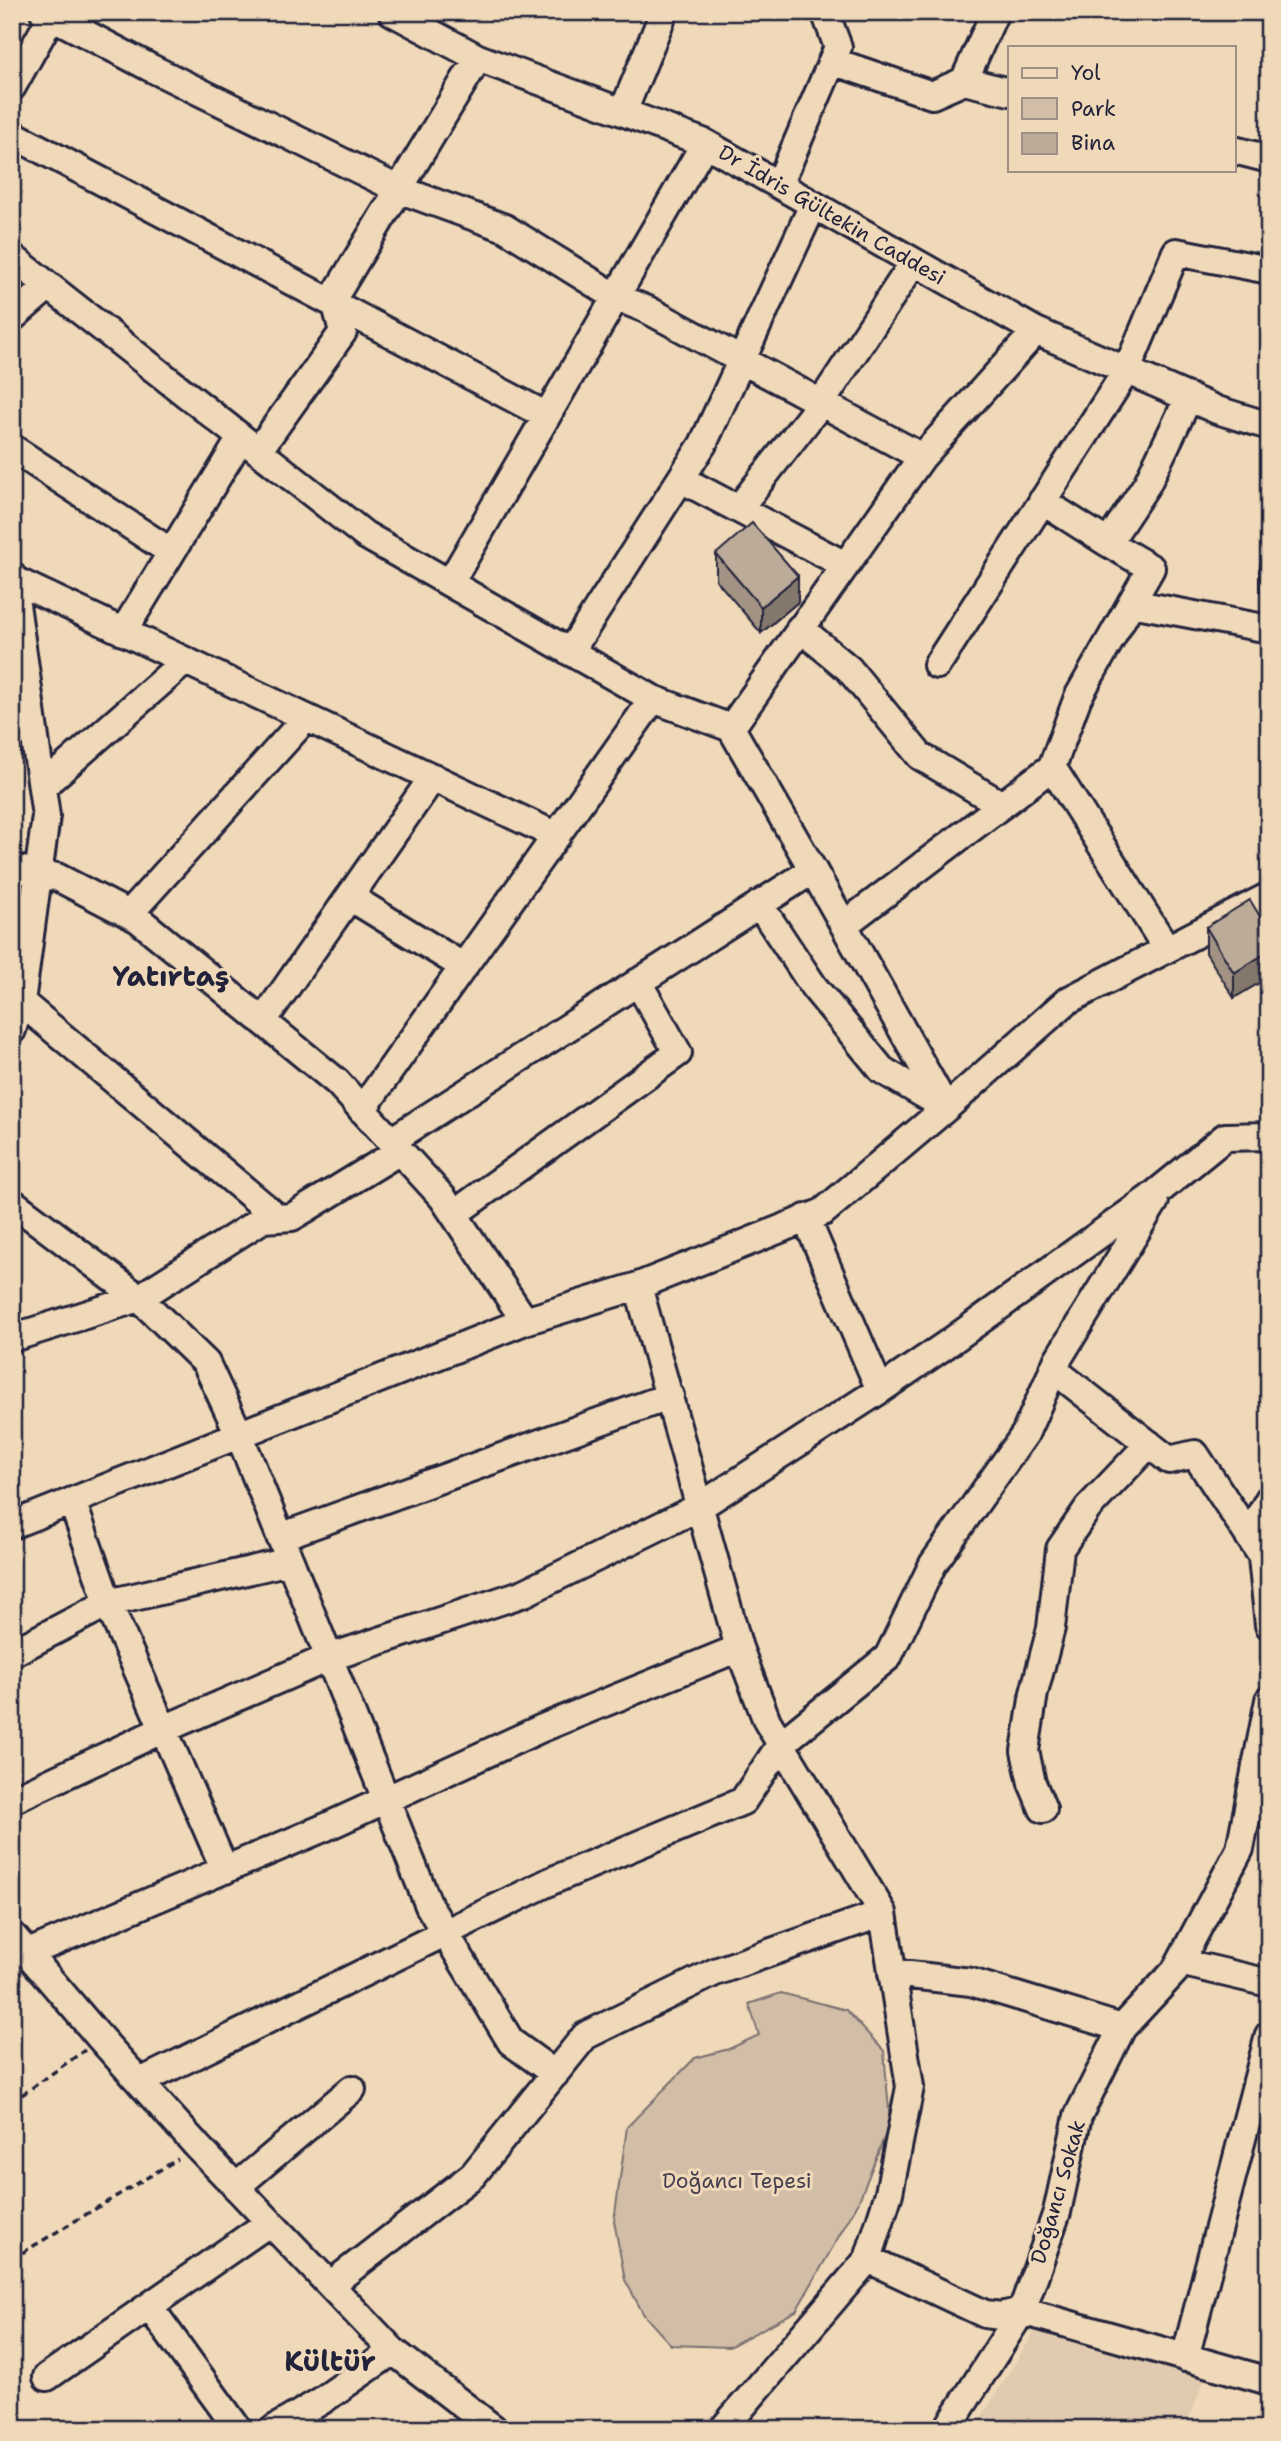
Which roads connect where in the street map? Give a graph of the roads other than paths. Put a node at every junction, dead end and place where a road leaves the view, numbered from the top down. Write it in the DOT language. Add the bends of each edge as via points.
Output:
graph roads {
  1 [pos="393,12"];
  2 [pos="664,12"];
  3 [pos="825,12"];
  4 [pos="995,12"];
  5 [pos="50,14"];
  6 [pos="478,58"];
  7 [pos="832,61"];
  8 [pos="964,80"];
  9 [pos="12,87"];
  10 [pos="1008,91"];
  11 [pos="623,112"];
  12 [pos="12,134"];
  13 [pos="705,143"];
  14 [pos="1236,151"];
  15 [pos="1269,159"];
  16 [pos="779,185"];
  17 [pos="398,190"];
  18 [pos="813,205"];
  19 [pos="12,257"];
  20 [pos="914,262"];
  21 [pos="1269,271"];
  22 [pos="49,286"];
  23 [pos="616,297"];
  24 [pos="336,305"];
  25 [pos="12,318"];
  26 [pos="1036,331"];
  27 [pos="741,360"];
  28 [pos="1127,370"];
  29 [pos="1189,397"];
  30 [pos="821,403"];
  31 [pos="547,416"];
  32 [pos="1269,426"];
  33 [pos="250,444"];
  34 [pos="12,448"];
  35 [pos="922,457"];
  36 [pos="681,479"];
  37 [pos="1042,500"];
  38 [pos="739,508"];
  39 [pos="1108,543"];
  40 [pos="171,552"];
  41 [pos="845,565"];
  42 [pos="13,578"];
  43 [pos="450,583"];
  44 [pos="1131,603"];
  45 [pos="800,628"];
  46 [pos="1269,629"];
  47 [pos="122,632"];
  48 [pos="570,652"];
  49 [pos="186,661"];
  50 [pos="937,665"];
  51 [pos="653,699"];
  52 [pos="306,718"];
  53 [pos="731,728"];
  54 [pos="1052,767"];
  55 [pos="433,778"];
  56 [pos="42,787"];
  57 [pos="1002,805"];
  58 [pos="557,836"];
  59 [pos="12,868"];
  60 [pos="813,870"];
  61 [pos="38,873"];
  62 [pos="1269,896"];
  63 [pos="349,897"];
  64 [pos="759,904"];
  65 [pos="129,914"];
  66 [pos="844,925"];
  67 [pos="1167,949"];
  68 [pos="464,967"];
  69 [pos="638,982"];
  70 [pos="21,1002"];
  71 [pos="263,1021"];
  72 [pos="12,1030"];
  73 [pos="946,1108"];
  74 [pos="362,1110"];
  75 [pos="1269,1136"];
  76 [pos="396,1146"];
  77 [pos="1163,1188"];
  78 [pos="12,1202"];
  79 [pos="454,1213"];
  80 [pos="278,1218"];
  81 [pos="806,1218"];
  82 [pos="638,1286"];
  83 [pos="139,1298"];
  84 [pos="525,1321"];
  85 [pos="12,1338"];
  86 [pos="1053,1369"];
  87 [pos="880,1390"];
  88 [pos="670,1396"];
  89 [pos="239,1434"];
  90 [pos="1149,1444"];
  91 [pos="1269,1499"];
  92 [pos="72,1501"];
  93 [pos="699,1507"];
  94 [pos="12,1525"];
  95 [pos="280,1537"];
  96 [pos="1262,1556"];
  97 [pos="290,1561"];
  98 [pos="108,1603"];
  99 [pos="1269,1625"];
  100 [pos="738,1648"];
  101 [pos="12,1653"];
  102 [pos="328,1658"];
  103 [pos="1269,1700"];
  104 [pos="164,1729"];
  105 [pos="781,1744"];
  106 [pos="12,1800"];
  107 [pos="386,1800"];
  108 [pos="1043,1809"];
  109 [pos="1258,1812"];
  110 [pos="225,1870"];
  111 [pos="883,1913"];
  112 [pos="445,1933"];
  113 [pos="20,1944"];
  114 [pos="1180,1962"];
  115 [pos="892,1973"];
  116 [pos="1269,1983"];
  117 [pos="1122,2028"];
  118 [pos="1269,2035"];
  119 [pos="555,2074"];
  120 [pos="140,2082"];
  121 [pos="352,2089"];
  122 [pos="236,2187"];
  123 [pos="270,2222"];
  124 [pos="868,2259"];
  125 [pos="330,2285"];
  126 [pos="149,2306"];
  127 [pos="1022,2311"];
  128 [pos="393,2351"];
  129 [pos="1185,2358"];
  130 [pos="47,2377"];
  131 [pos="1269,2381"];
  132 [pos="477,2424"];
  133 [pos="238,2429"];
  134 [pos="274,2429"];
  135 [pos="723,2429"];
  136 [pos="947,2429"];
  1 -- 6 [label="street, Dr İdris Gültekin Caddesi"];
  2 -- 11 [label="street"];
  3 -- 7 [label="street" via="838,47"];
  4 -- 8 [label="street"];
  5 -- 9 [label="street"];
  5 -- 17 [label="street"];
  6 -- 11 [label="street, Dr İdris Gültekin Caddesi"];
  6 -- 17 [label="street"];
  7 -- 8 [label="street" via="932,95"];
  7 -- 16 [label="street"];
  8 -- 10 [label="street"];
  11 -- 13 [label="street, Dr İdris Gültekin Caddesi"];
  12 -- 24 [label="street"];
  13 -- 16 [label="street, Dr İdris Gültekin Caddesi"];
  13 -- 23 [label="street"];
  14 -- 15 [label="street"];
  16 -- 18 [label="street, Dr İdris Gültekin Caddesi"];
  17 -- 23 [label="street" via="505,228"];
  17 -- 24 [label="street" via="334,297"];
  18 -- 20 [label="street, Dr İdris Gültekin Caddesi"];
  18 -- 27 [label="street"];
  19 -- 22 [label="street"];
  20 -- 26 [label="street, Dr İdris Gültekin Caddesi"];
  20 -- 30 [label="street"];
  21 -- 28 [label="street" via="1176,252"];
  22 -- 25 [label="street"];
  22 -- 33 [label="street"];
  23 -- 27 [label="street"];
  23 -- 31 [label="street"];
  24 -- 31 [label="street"];
  24 -- 33 [label="street" via="343,332"];
  26 -- 28 [label="street, Dr İdris Gültekin Caddesi"];
  26 -- 35 [label="street"];
  27 -- 30 [label="street"];
  27 -- 36 [label="street" via="703,444"];
  28 -- 29 [label="street, Dr İdris Gültekin Caddesi"];
  28 -- 37 [label="street"];
  29 -- 32 [label="street, Dr İdris Gültekin Caddesi"];
  29 -- 39 [label="street" via="1147,484"];
  30 -- 35 [label="street"];
  30 -- 38 [label="street"];
  31 -- 43 [label="street"];
  33 -- 40 [label="street"];
  33 -- 43 [label="street" via="365,535"];
  34 -- 40 [label="street"];
  35 -- 41 [label="street"];
  36 -- 38 [label="street"];
  36 -- 48 [label="street"];
  37 -- 39 [label="street"];
  37 -- 50 [label="street"];
  38 -- 41 [label="street"];
  39 -- 44 [label="street" via="1151,568"];
  40 -- 47 [label="street"];
  41 -- 45 [label="street"];
  42 -- 47 [label="street"];
  42 -- 56 [label="street"];
  43 -- 48 [label="street"];
  44 -- 46 [label="street"];
  44 -- 54 [label="street" via="1078,697"];
  45 -- 53 [label="street"];
  45 -- 57 [label="street" via="849,668 920,756"];
  47 -- 49 [label="street"];
  48 -- 51 [label="street"];
  49 -- 52 [label="street"];
  49 -- 56 [label="street"];
  51 -- 53 [label="street"];
  51 -- 58 [label="street"];
  52 -- 55 [label="street"];
  52 -- 65 [label="street"];
  53 -- 60 [label="street"];
  54 -- 57 [label="street"];
  54 -- 67 [label="street"];
  55 -- 58 [label="street"];
  55 -- 63 [label="street"];
  56 -- 61 [label="street" via="47,816"];
  57 -- 66 [label="street"];
  58 -- 68 [label="street"];
  59 -- 61 [label="street"];
  60 -- 64 [label="street"];
  60 -- 66 [label="street"];
  61 -- 65 [label="street" via="57,877"];
  61 -- 70 [label="street"];
  62 -- 67 [label="street"];
  63 -- 68 [label="street"];
  63 -- 71 [label="street"];
  64 -- 69 [label="street"];
  64 -- 73 [label="street" via="814,987 882,1070"];
  65 -- 71 [label="street"];
  66 -- 73 [label="street"];
  67 -- 73 [label="street" via="1067,1001"];
  68 -- 74 [label="street"];
  69 -- 76 [label="street"];
  69 -- 79 [label="street" via="678,1053"];
  70 -- 72 [label="street"];
  70 -- 80 [label="street"];
  71 -- 74 [label="street" via="337,1082"];
  73 -- 81 [label="street" via="823,1212"];
  74 -- 76 [label="street"];
  75 -- 77 [label="street" via="1225,1137"];
  76 -- 79 [label="street"];
  76 -- 80 [label="street" via="292,1217"];
  77 -- 86 [label="street"];
  77 -- 87 [label="street"];
  78 -- 83 [label="street"];
  79 -- 84 [label="street"];
  80 -- 83 [label="street" via="263,1219"];
  81 -- 82 [label="street"];
  81 -- 87 [label="street"];
  82 -- 84 [label="street"];
  82 -- 88 [label="street"];
  83 -- 85 [label="street"];
  83 -- 89 [label="street" via="206,1363"];
  84 -- 89 [label="street"];
  86 -- 90 [label="street"];
  86 -- 105 [label="street" via="1025,1434 933,1564 888,1657"];
  87 -- 93 [label="street"];
  88 -- 93 [label="street"];
  88 -- 95 [label="street"];
  89 -- 92 [label="street"];
  89 -- 95 [label="street"];
  90 -- 96 [label="street" via="1169,1460 1195,1454"];
  90 -- 108 [label="street" via="1088,1507 1060,1549 1051,1628 1025,1751"];
  91 -- 96 [label="street" via="1258,1519"];
  92 -- 94 [label="street"];
  92 -- 98 [label="street"];
  93 -- 100 [label="street"];
  93 -- 102 [label="street" via="524,1593"];
  95 -- 97 [label="street"];
  96 -- 99 [label="street"];
  97 -- 98 [label="street"];
  97 -- 102 [label="street"];
  98 -- 101 [label="street"];
  98 -- 104 [label="street"];
  100 -- 105 [label="street"];
  100 -- 107 [label="street" via="540,1729"];
  102 -- 104 [label="street"];
  102 -- 107 [label="street"];
  103 -- 109 [label="street, Doğancı Sokak"];
  104 -- 106 [label="street"];
  104 -- 110 [label="street"];
  105 -- 111 [label="street"];
  105 -- 112 [label="street" via="743,1801 551,1881"];
  107 -- 110 [label="street"];
  107 -- 112 [label="street" via="429,1906"];
  109 -- 114 [label="street, Doğancı Sokak"];
  110 -- 113 [label="street"];
  111 -- 115 [label="street"];
  111 -- 119 [label="street" via="715,1972 585,2036"];
  112 -- 119 [label="street" via="511,2042"];
  112 -- 120 [label="street"];
  113 -- 120 [label="street"];
  114 -- 116 [label="street"];
  114 -- 117 [label="street, Doğancı Sokak"];
  115 -- 117 [label="street" via="971,1982"];
  115 -- 124 [label="street" via="910,2087 890,2193"];
  117 -- 127 [label="street, Doğancı Sokak" via="1078,2116 1057,2212"];
  118 -- 129 [label="street"];
  119 -- 125 [label="street" via="473,2175"];
  120 -- 122 [label="street"];
  121 -- 122 [label="street"];
  122 -- 123 [label="street"];
  123 -- 125 [label="street"];
  123 -- 126 [label="street"];
  124 -- 127 [label="street" via="985,2314"];
  124 -- 135 [label="street"];
  125 -- 128 [label="street"];
  126 -- 130 [label="street"];
  126 -- 133 [label="street"];
  127 -- 129 [label="street"];
  127 -- 136 [label="street, Doğancı Sokak"];
  128 -- 132 [label="street"];
  128 -- 134 [label="street"];
  129 -- 131 [label="street"];
}
